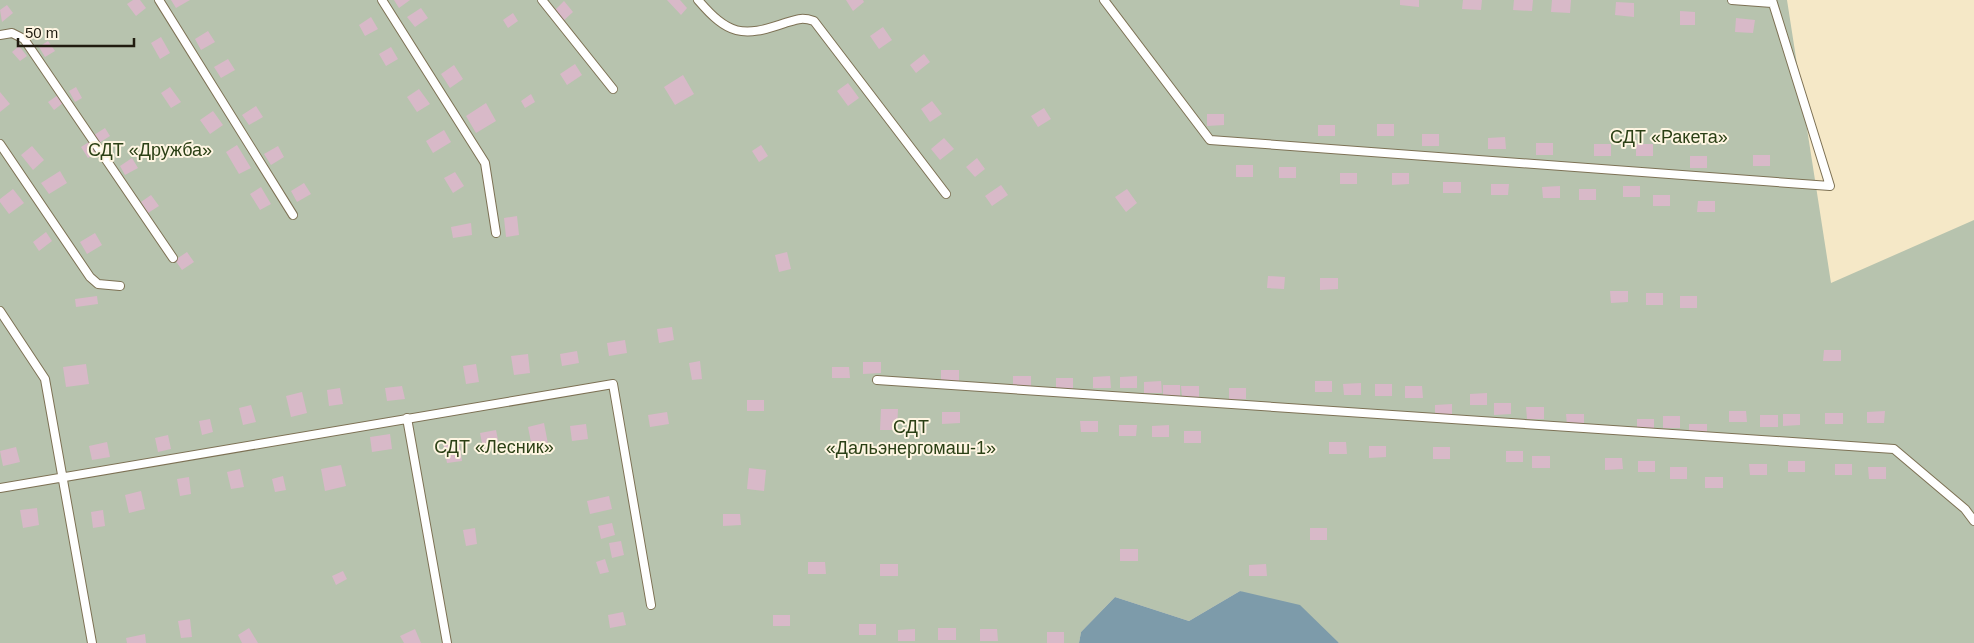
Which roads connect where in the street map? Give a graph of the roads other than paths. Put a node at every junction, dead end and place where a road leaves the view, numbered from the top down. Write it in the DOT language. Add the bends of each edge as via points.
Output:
graph roads {
  1 [pos="158,0"];
  2 [pos="382,0"];
  3 [pos="542,0"];
  4 [pos="698,0"];
  5 [pos="1104,0"];
  6 [pos="1732,0"];
  7 [pos="1772,2"];
  8 [pos="0,35"];
  9 [pos="613,89"];
  10 [pos="0,144"];
  11 [pos="946,194"];
  12 [pos="293,215"];
  13 [pos="496,233"];
  14 [pos="173,258"];
  15 [pos="120,286"];
  16 [pos="0,311"];
  17 [pos="877,380"];
  18 [pos="407,418"];
  19 [pos="63,476"];
  20 [pos="0,488"];
  21 [pos="1974,520"];
  22 [pos="652,606"];
  23 [pos="92,643"];
  24 [pos="447,643"];
  1 -- 12 [label="lane"];
  2 -- 13 [label="lane" via="484,163"];
  3 -- 9 [label="lane"];
  4 -- 11 [label="lane" via="716,21 735,32 757,31 801,17 814,21"];
  5 -- 7 [label="lane" via="1210,140 1830,186"];
  6 -- 7 [label="lane"];
  8 -- 14 [label="lane" via="12,33 24,39"];
  10 -- 15 [label="lane" via="90,277 98,284"];
  16 -- 19 [label="lane" via="45,379"];
  17 -- 21 [label="lane" via="1894,450"];
  18 -- 19 [label="lane"];
  18 -- 22 [label="lane" via="613,384"];
  18 -- 24 [label="lane"];
  19 -- 20 [label="lane"];
  19 -- 23 [label="lane"];
}
